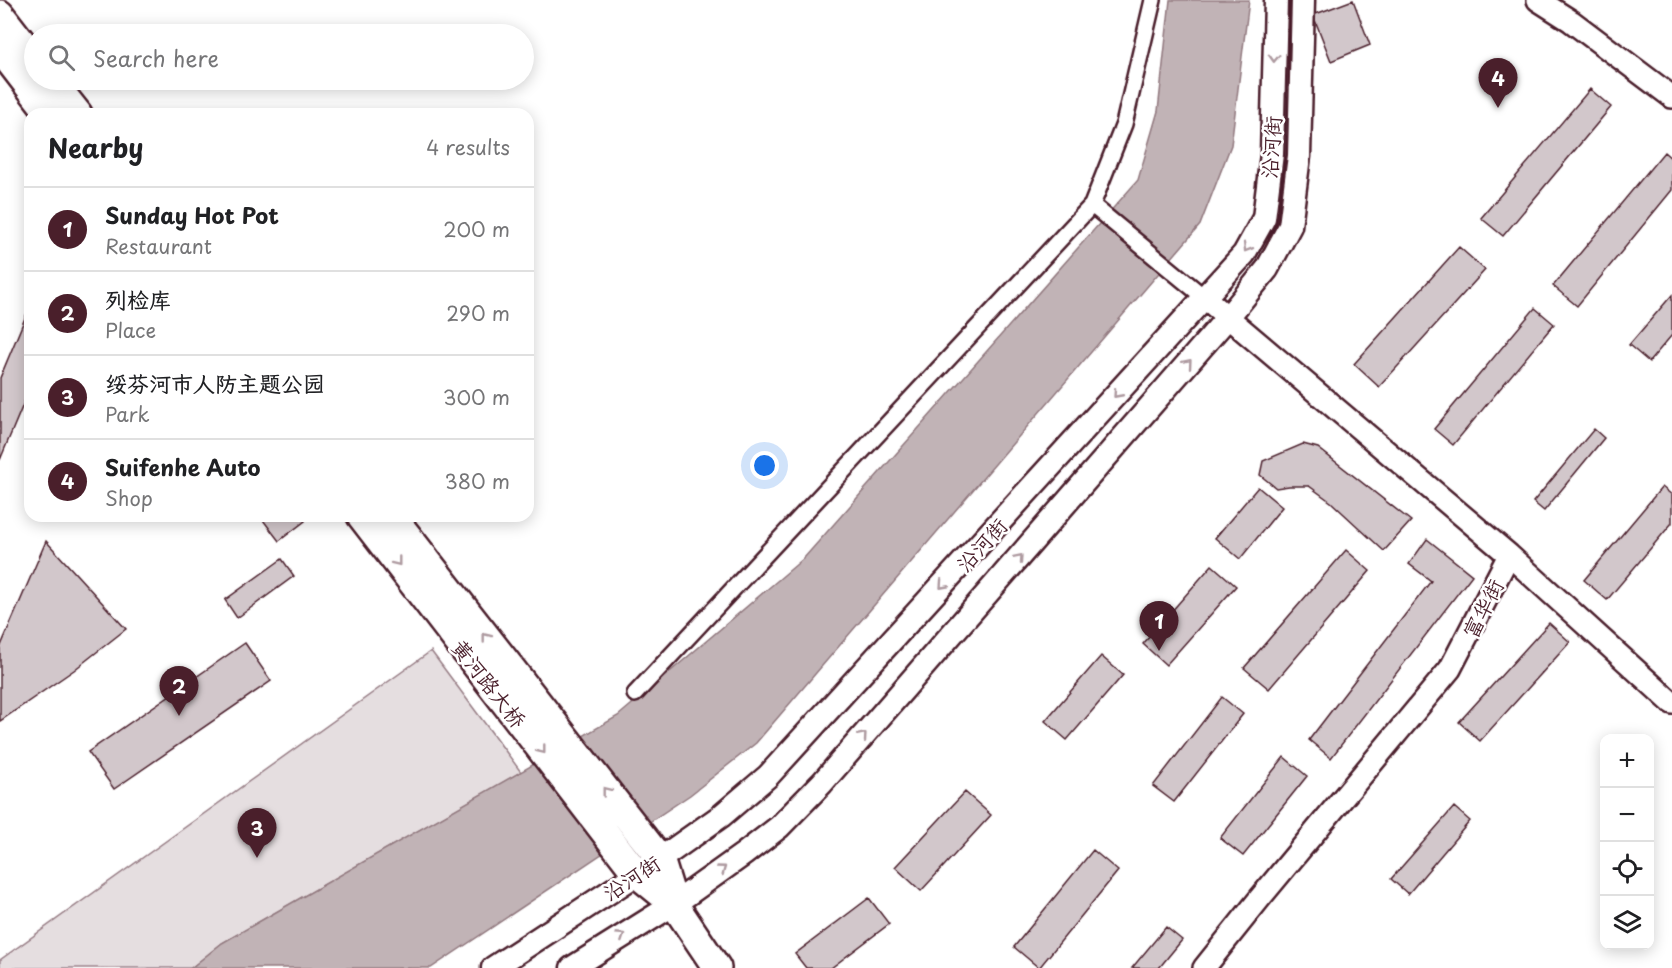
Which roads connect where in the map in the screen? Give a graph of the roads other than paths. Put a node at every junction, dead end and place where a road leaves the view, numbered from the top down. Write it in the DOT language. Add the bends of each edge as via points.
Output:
graph roads {
  1 [pos="1153,0"];
  2 [pos="1276,0"];
  3 [pos="1303,0"];
  4 [pos="1538,0"];
  5 [pos="0,14"];
  6 [pos="24,45"];
  7 [pos="0,49"];
  8 [pos="24,80"];
  9 [pos="32,90"];
  10 [pos="59,90"];
  11 [pos="1672,97"];
  12 [pos="45,108"];
  13 [pos="73,108"];
  14 [pos="1092,205"];
  15 [pos="1205,298"];
  16 [pos="1228,317"];
  17 [pos="366,522"];
  18 [pos="397,522"];
  19 [pos="1509,555"];
  20 [pos="635,694"];
  21 [pos="1672,703"];
  22 [pos="660,859"];
  23 [pos="637,874"];
  24 [pos="674,904"];
  25 [pos="494,968"];
  26 [pos="572,968"];
  27 [pos="717,968"];
  28 [pos="1204,968"];
  1 -- 14 [label="street" via="1124,124"];
  2 -- 15 [label="main road, 沿河街, one-way" via="1272,154 1264,218 1244,254"];
  3 -- 16 [label="main road, 沿河街" via="1299,156 1290,226 1267,269"];
  4 -- 11 [label="street"];
  5 -- 6 [label="highway"];
  7 -- 8 [label="highway"];
  9 -- 12 [label="highway"];
  10 -- 13 [label="highway"];
  14 -- 15 [label="street"];
  14 -- 20 [label="street"];
  15 -- 16 [label="street, 富华街"];
  15 -- 22 [label="main road, 沿河街, one-way" via="768,776 729,811"];
  16 -- 19 [label="street, 富华街"];
  24 -- 16 [label="main road, 沿河街, one-way" via="779,827 822,783"];
  17 -- 23 [label="highway, 黄河路大桥, one-way"];
  22 -- 18 [label="highway, 黄河路大桥, one-way"];
  19 -- 21 [label="street"];
  19 -- 28 [label="street, 富华街" via="1450,669"];
  22 -- 23 [label="main road, 沿河街"];
  22 -- 24 [label="highway"];
  23 -- 24 [label="highway, 黄河路大桥"];
  23 -- 25 [label="main road, 沿河街"];
  26 -- 24 [label="main road, 沿河街, one-way"];
  24 -- 27 [label="highway"];
}
